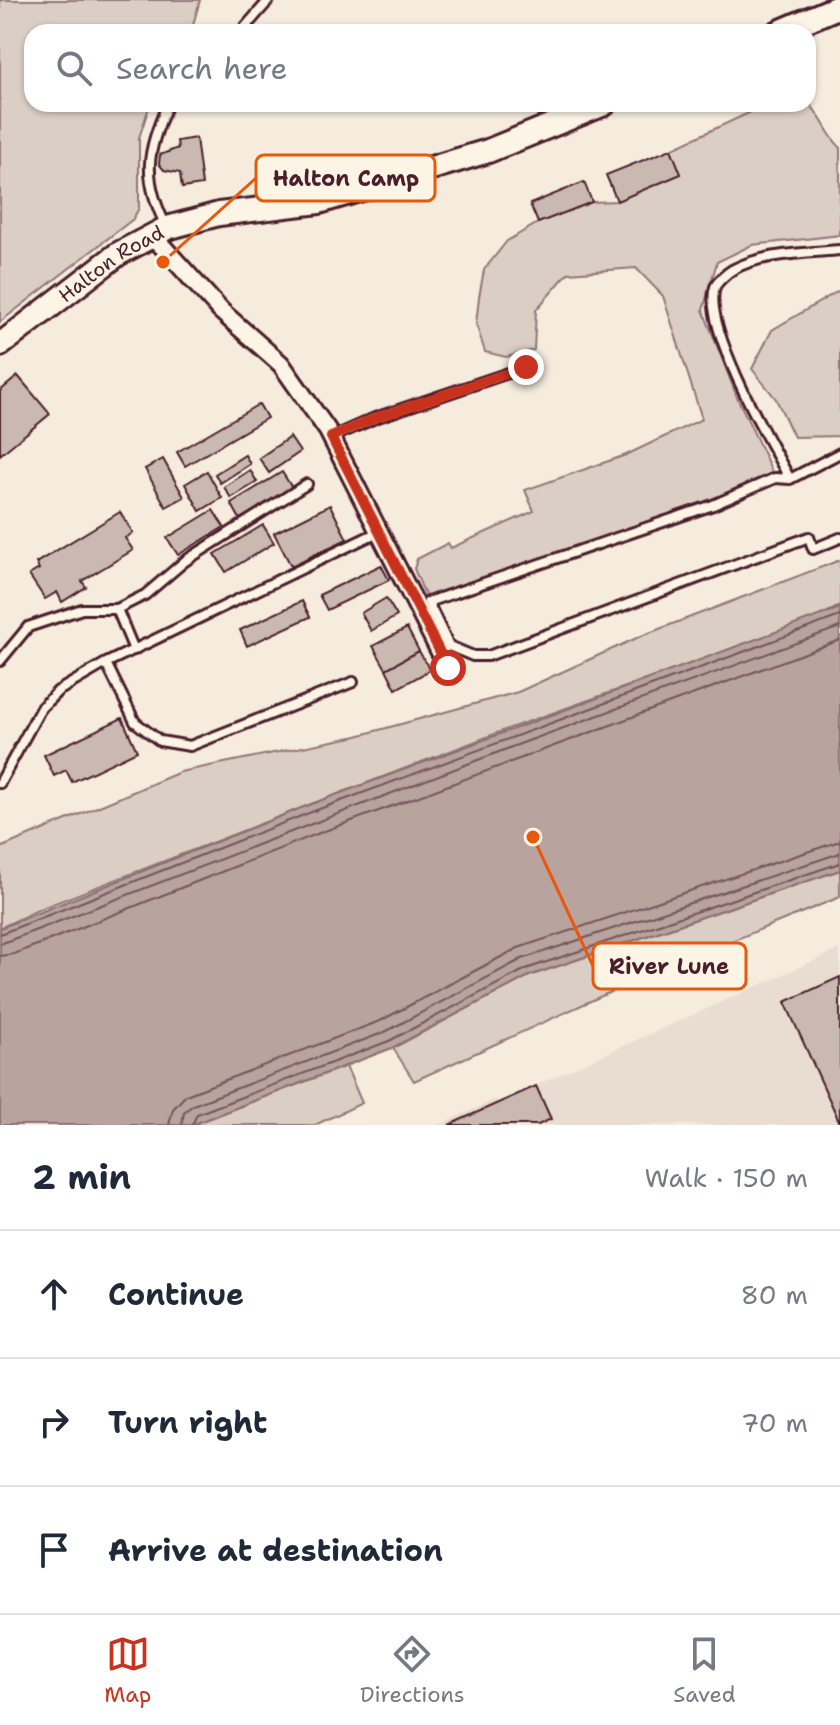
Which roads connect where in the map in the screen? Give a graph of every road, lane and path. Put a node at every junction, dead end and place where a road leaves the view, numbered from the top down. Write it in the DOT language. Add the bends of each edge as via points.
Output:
graph roads {
  1 [pos="269,0"];
  2 [pos="840,6"];
  3 [pos="248,24"];
  4 [pos="798,24"];
  5 [pos="164,112"];
  6 [pos="584,112"];
  7 [pos="159,232"];
  8 [pos="840,250"];
  9 [pos="0,345"];
  10 [pos="526,367"];
  11 [pos="331,437"];
  12 [pos="840,453"];
  13 [pos="790,479"];
  14 [pos="307,484"];
  15 [pos="379,531"];
  16 [pos="840,538"];
  17 [pos="117,609"];
  18 [pos="134,650"];
  19 [pos="0,661"];
  20 [pos="106,663"];
  21 [pos="448,668"];
  22 [pos="353,682"];
  23 [pos="0,783"];
  1 -- 3 [label="lane"];
  2 -- 4 [label="street"];
  5 -- 7 [label="lane" via="151,141 148,173"];
  6 -- 7 [label="street, Halton Road" via="488,151 319,202 219,214"];
  7 -- 9 [label="street, Halton Road" via="118,254"];
  7 -- 11 [label="street" via="221,311 281,364"];
  8 -- 13 [label="lane" via="750,263 730,271 716,285 714,303 726,351"];
  10 -- 11 [label="lane"];
  11 -- 15 [label="street"];
  12 -- 13 [label="lane"];
  13 -- 16 [label="lane" via="775,478 713,505 428,602 449,646 488,656 809,537 813,549"];
  14 -- 17 [label="lane"];
  15 -- 18 [label="lane"];
  15 -- 21 [label="street"];
  17 -- 18 [label="lane"];
  17 -- 19 [label="lane" via="82,609 28,627"];
  18 -- 20 [label="lane"];
  20 -- 22 [label="lane" via="135,722 160,741 190,746"];
  20 -- 23 [label="lane" via="58,691 41,708"];
}
